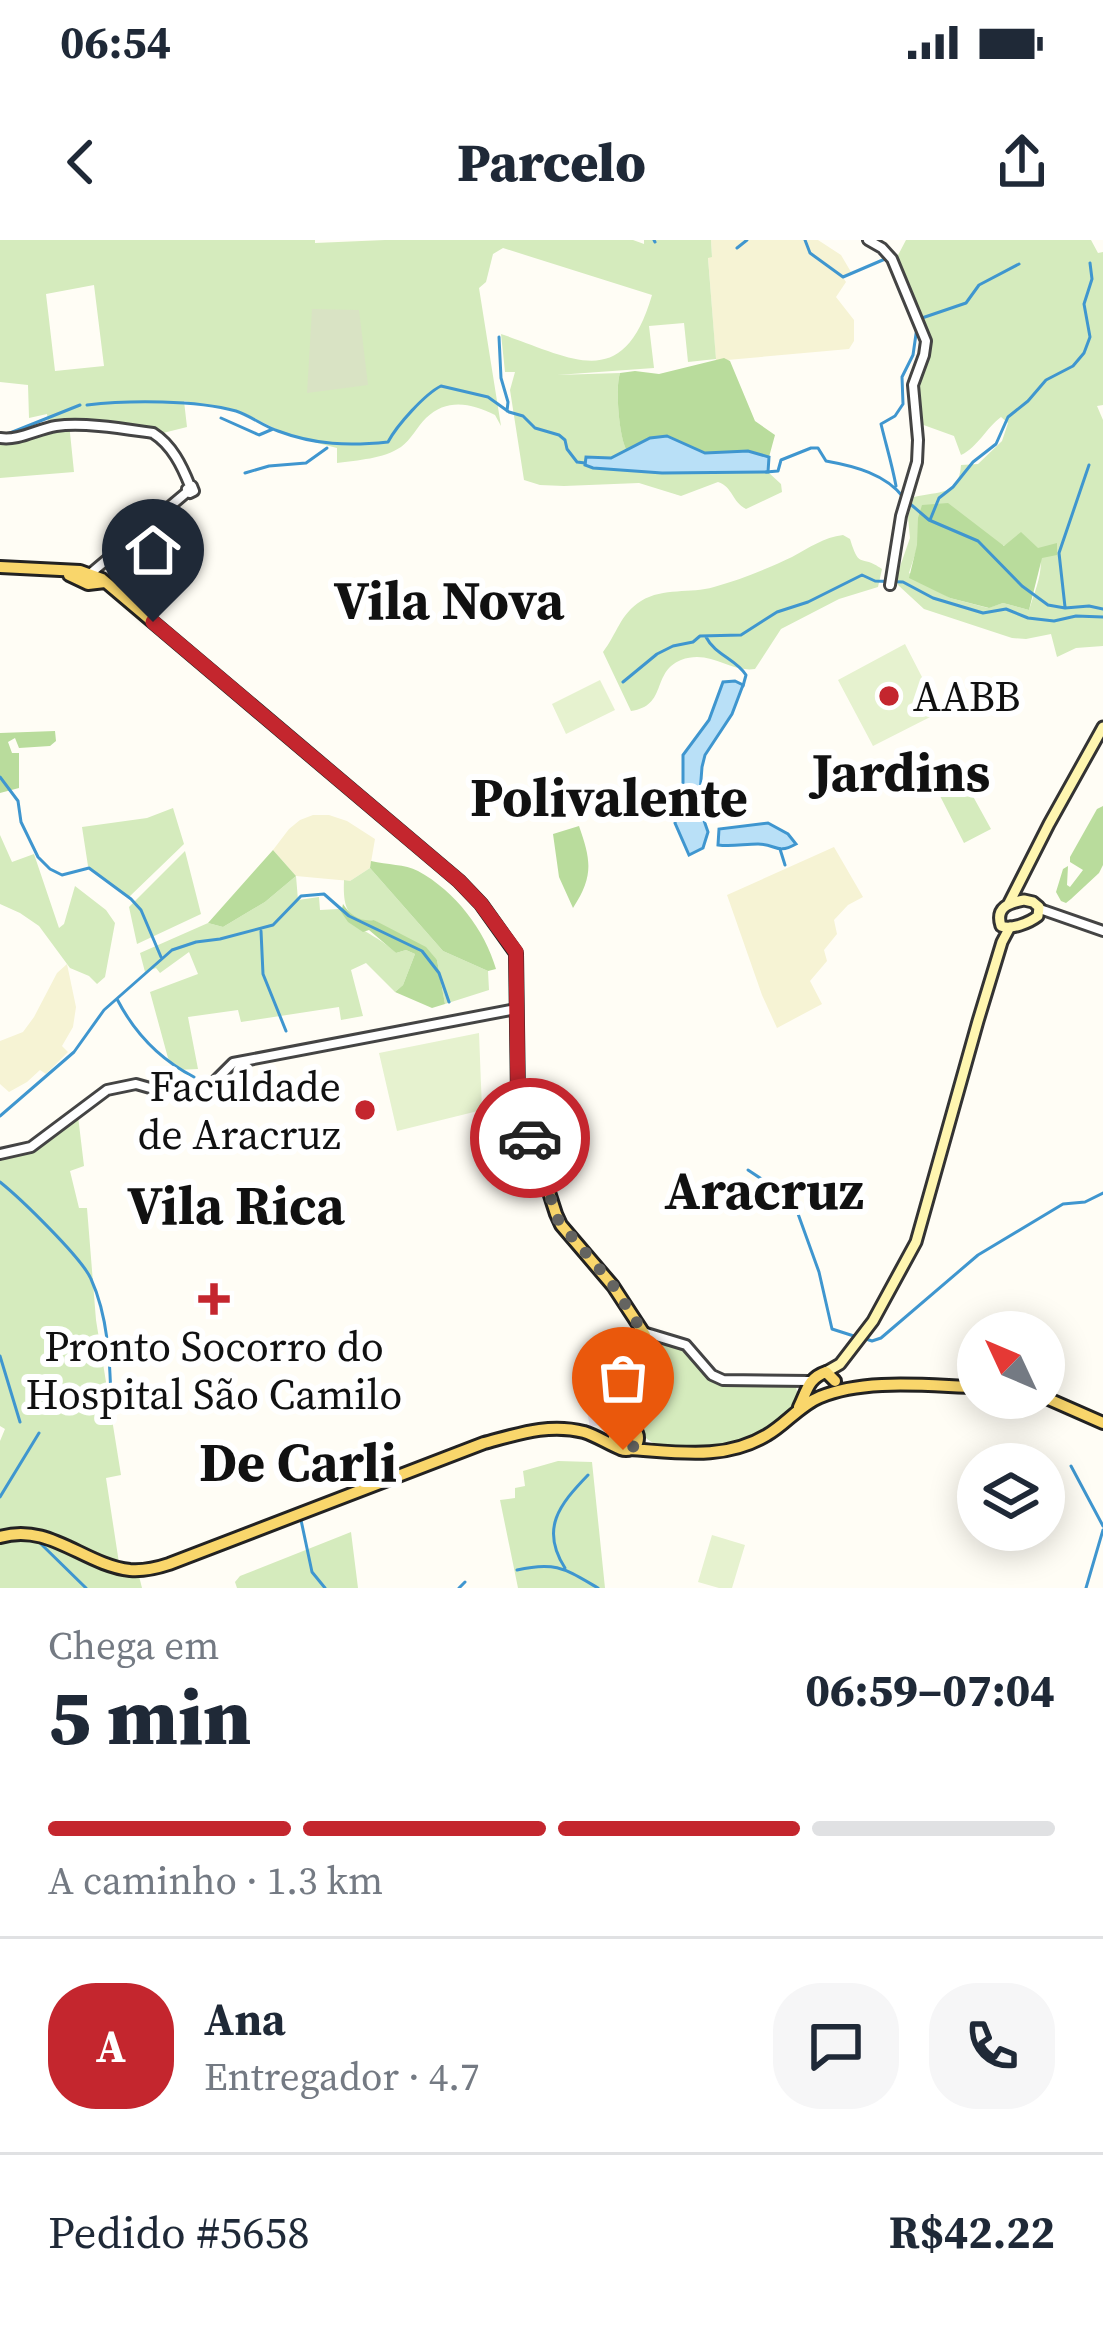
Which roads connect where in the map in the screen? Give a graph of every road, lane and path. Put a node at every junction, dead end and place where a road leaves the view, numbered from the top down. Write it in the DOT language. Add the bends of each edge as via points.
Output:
graph roads {
  1 [pos="868,240"];
  2 [pos="0,438"];
  3 [pos="0,570"];
  4 [pos="92,578"];
  5 [pos="890,585"];
  6 [pos="1103,727"];
  7 [pos="1019,887"];
  8 [pos="1024,900"];
  9 [pos="1009,903"];
  10 [pos="1038,914"];
  11 [pos="1005,926"];
  12 [pos="1103,932"];
  13 [pos="516,1010"];
  14 [pos="0,1154"];
  15 [pos="643,1332"];
  16 [pos="822,1379"];
  17 [pos="957,1387"];
  18 [pos="852,1388"];
  19 [pos="638,1396"];
  20 [pos="822,1396"];
  21 [pos="1065,1406"];
  22 [pos="794,1415"];
  23 [pos="1100,1420"];
  24 [pos="617,1429"];
  25 [pos="637,1432"];
  26 [pos="592,1435"];
  27 [pos="625,1449"];
  28 [pos="662,1451"];
  29 [pos="0,1537"];
  1 -- 5 [label="street" via="892,260 926,341 913,385 917,462"];
  2 -- 4 [label="street" via="63,425 153,433 176,456 189,489"];
  3 -- 4 [label="main road"];
  4 -- 13 [label="main road" via="459,881 512,954"];
  6 -- 7 [label="main road"];
  7 -- 8 [label="main road"];
  7 -- 9 [label="main road"];
  8 -- 9 [label="main road"];
  8 -- 10 [label="main road"];
  9 -- 11 [label="main road" via="999,912"];
  10 -- 11 [label="main road"];
  10 -- 12 [label="street"];
  11 -- 16 [label="main road" via="916,1242 873,1321"];
  13 -- 14 [label="street" via="239,1061 190,1098 136,1084 107,1090 32,1148"];
  13 -- 15 [label="main road" via="519,1102 556,1214"];
  15 -- 16 [label="street" via="686,1346 723,1380"];
  15 -- 19 [label="main road"];
  16 -- 18 [label="main road"];
  16 -- 20 [label="main road" via="831,1390"];
  16 -- 20 [label="main road" via="812,1395"];
  16 -- 22 [label="main road"];
  17 -- 18 [label="main road"];
  18 -- 20 [label="main road"];
  19 -- 24 [label="main road"];
  19 -- 25 [label="main road"];
  20 -- 22 [label="main road"];
  21 -- 23 [label="main road"];
  22 -- 28 [label="main road" via="733,1450"];
  24 -- 25 [label="main road"];
  24 -- 26 [label="main road"];
  24 -- 27 [label="main road" via="613,1439"];
  25 -- 27 [label="main road" via="637,1443"];
  25 -- 28 [label="main road"];
  26 -- 27 [label="main road"];
  26 -- 29 [label="main road" via="538,1429 484,1443 151,1569 118,1568 35,1534"];
  27 -- 28 [label="main road"];
}
